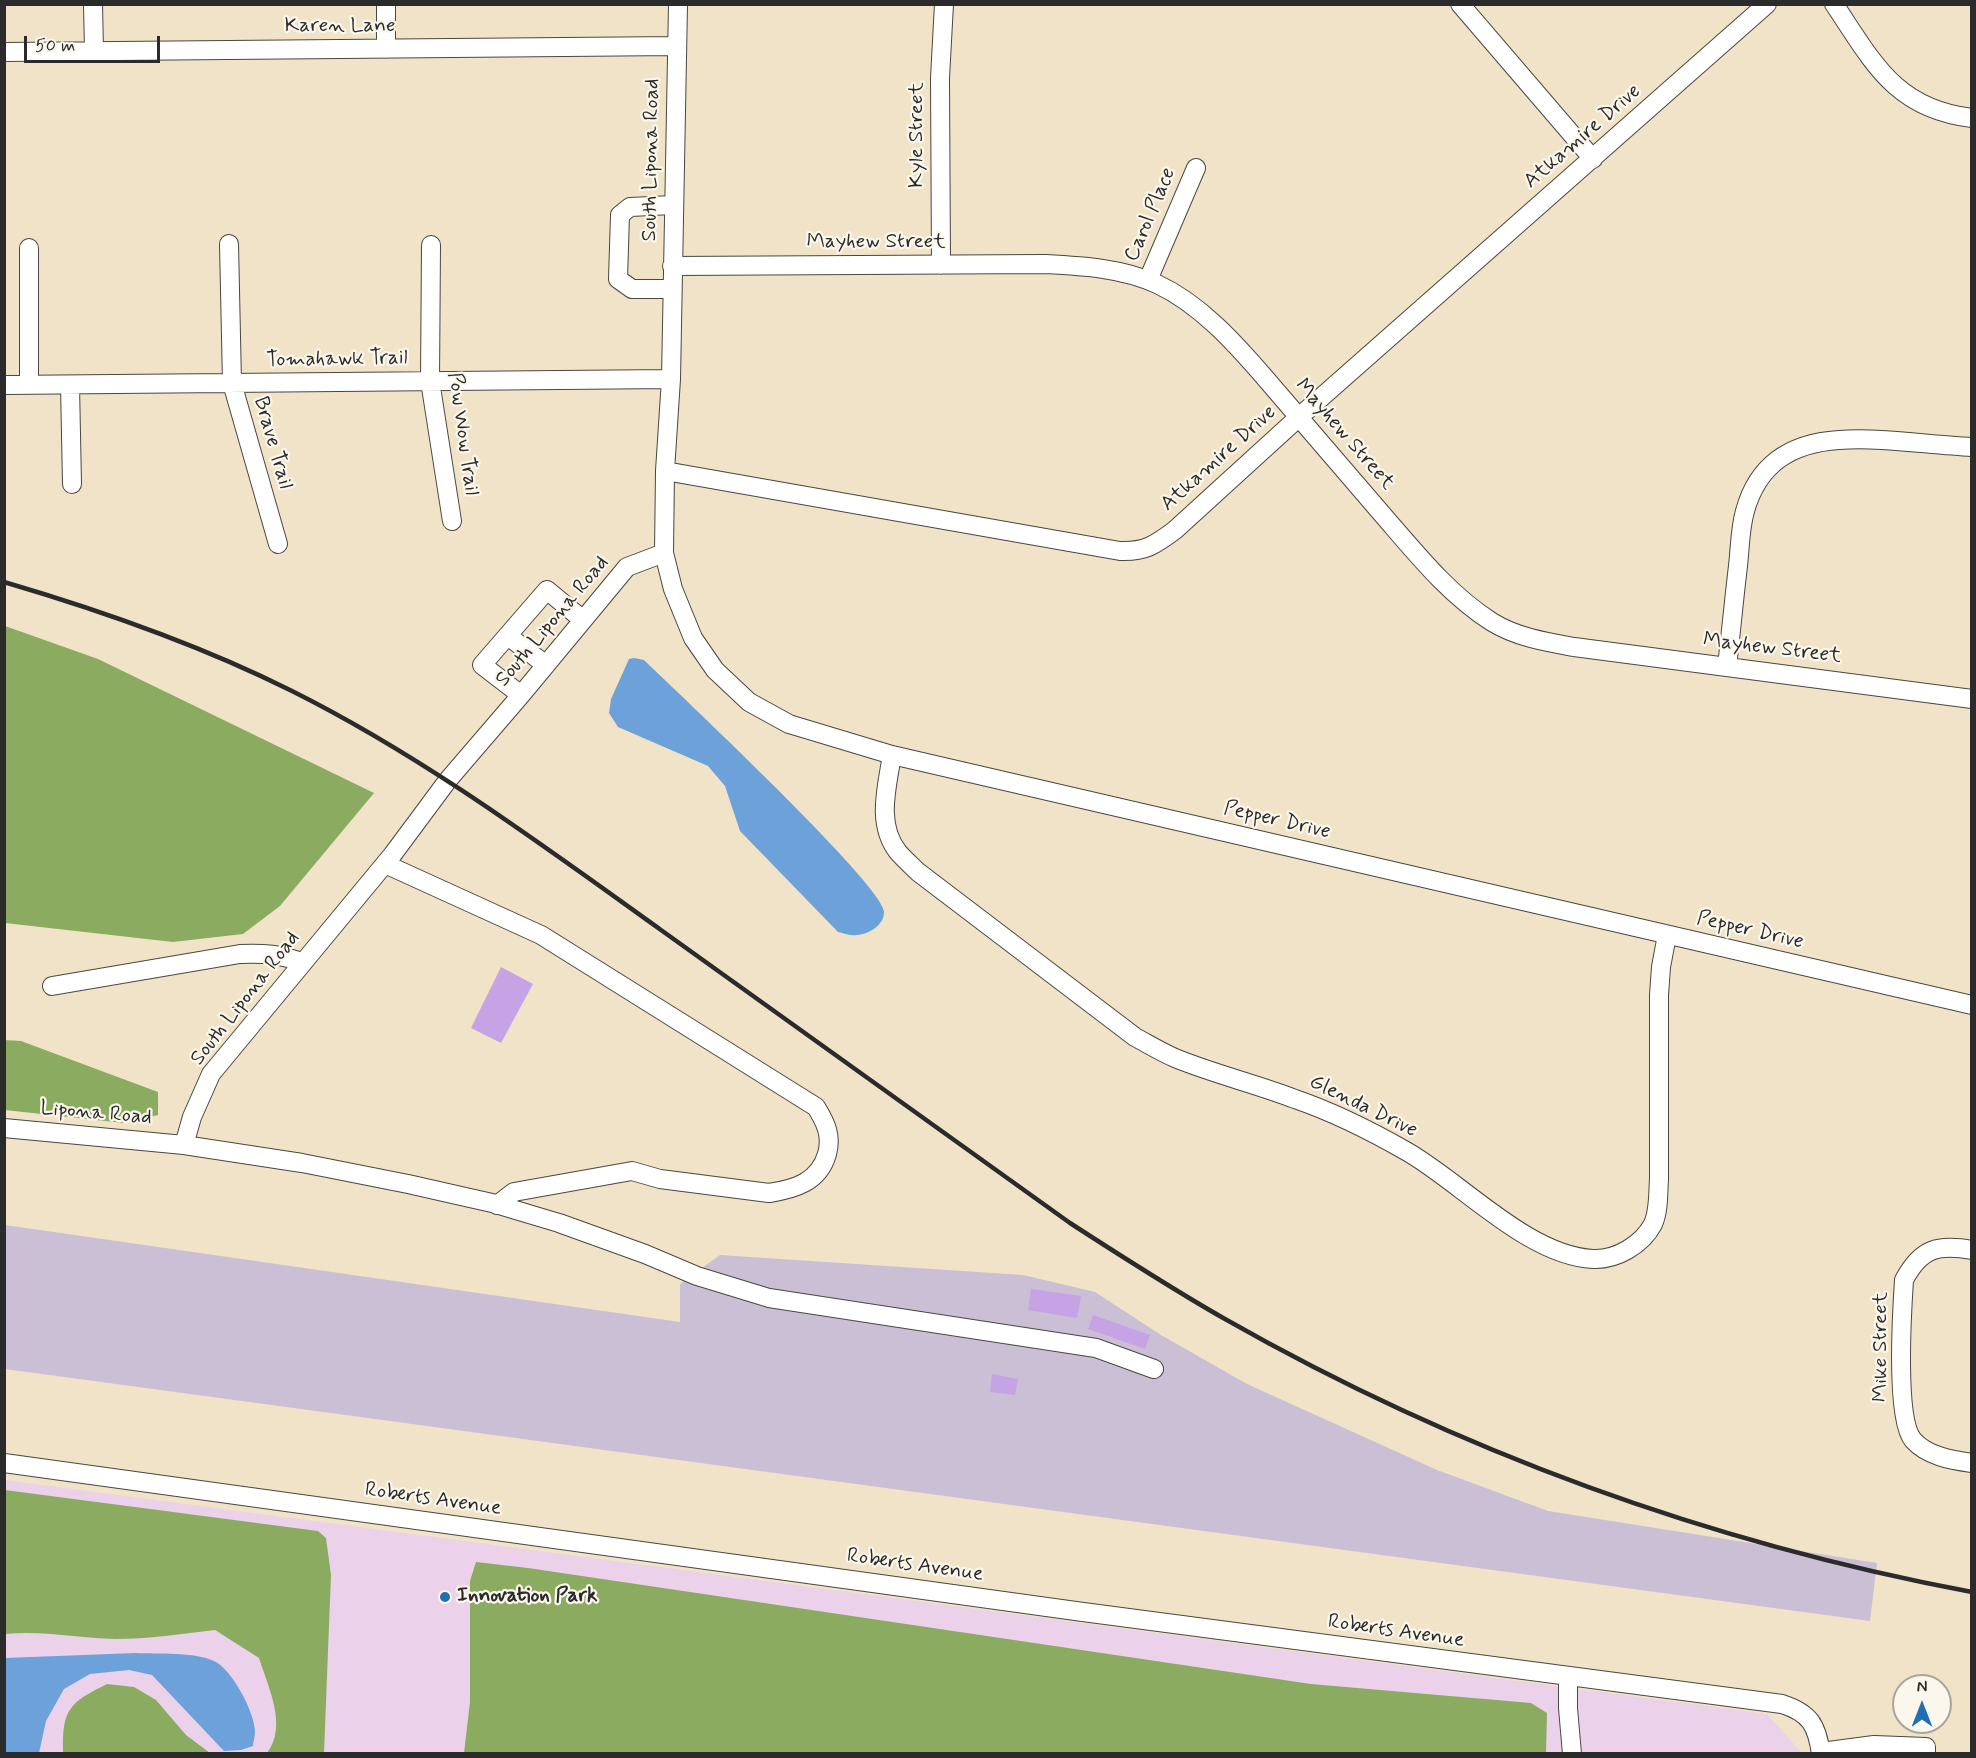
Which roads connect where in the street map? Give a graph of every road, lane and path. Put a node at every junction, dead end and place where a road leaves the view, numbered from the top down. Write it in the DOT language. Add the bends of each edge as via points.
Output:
graph roads {
  1 [pos="93,4"];
  2 [pos="386,4"];
  3 [pos="678,4"];
  4 [pos="944,4"];
  5 [pos="1460,4"];
  6 [pos="1767,4"];
  7 [pos="1834,4"];
  8 [pos="676,46"];
  9 [pos="386,49"];
  10 [pos="94,51"];
  11 [pos="4,52"];
  12 [pos="1971,118"];
  13 [pos="1593,159"];
  14 [pos="1196,168"];
  15 [pos="673,205"];
  16 [pos="230,244"];
  17 [pos="431,245"];
  18 [pos="29,248"];
  19 [pos="941,265"];
  20 [pos="672,266"];
  21 [pos="1148,280"];
  22 [pos="672,289"];
  23 [pos="671,379"];
  24 [pos="430,381"];
  25 [pos="232,383"];
  26 [pos="4,385"];
  27 [pos="29,385"];
  28 [pos="70,385"];
  29 [pos="1299,417"];
  30 [pos="1971,447"];
  31 [pos="665,471"];
  32 [pos="72,484"];
  33 [pos="452,521"];
  34 [pos="278,544"];
  35 [pos="664,553"];
  36 [pos="583,620"];
  37 [pos="508,636"];
  38 [pos="546,665"];
  39 [pos="1727,666"];
  40 [pos="521,695"];
  41 [pos="1971,699"];
  42 [pos="892,755"];
  43 [pos="385,864"];
  44 [pos="1667,935"];
  45 [pos="303,963"];
  46 [pos="52,986"];
  47 [pos="1971,1005"];
  48 [pos="4,1128"];
  49 [pos="184,1145"];
  50 [pos="497,1205"];
  51 [pos="1971,1250"];
  52 [pos="1154,1369"];
  53 [pos="4,1463"];
  54 [pos="1971,1463"];
  55 [pos="1568,1677"];
  56 [pos="1821,1753"];
  57 [pos="1572,1754"];
  58 [pos="1926,1754"];
  1 -- 10 [label="street"];
  2 -- 9 [label="street"];
  3 -- 8 [label="street, South Lipona Road"];
  4 -- 19 [label="street, Kyle Street" via="940,78"];
  5 -- 13 [label="street"];
  6 -- 13 [label="street, Atkamire Drive"];
  7 -- 12 [label="street" via="1880,70 1908,97 1929,109"];
  8 -- 9 [label="street, Karen Lane"];
  8 -- 15 [label="street, South Lipona Road"];
  9 -- 10 [label="street, Karen Lane"];
  10 -- 11 [label="street, Karen Lane"];
  13 -- 29 [label="street, Atkamire Drive"];
  14 -- 21 [label="street, Carol Place"];
  15 -- 20 [label="street, South Lipona Road"];
  15 -- 22 [label="street" via="630,207 620,215 618,279 632,289"];
  16 -- 25 [label="street, Brave Trail"];
  17 -- 24 [label="street, Pow Wow Trail"];
  18 -- 27 [label="street"];
  19 -- 20 [label="street, Mayhew Street"];
  19 -- 21 [label="street, Mayhew Street" via="1092,267"];
  20 -- 22 [label="street, South Lipona Road"];
  21 -- 29 [label="street, Mayhew Street" via="1185,300 1215,325"];
  22 -- 23 [label="street, South Lipona Road"];
  23 -- 24 [label="street, Tomahawk Trail"];
  23 -- 31 [label="street, South Lipona Road"];
  24 -- 25 [label="street, Tomahawk Trail"];
  24 -- 33 [label="street, Pow Wow Trail"];
  25 -- 28 [label="street, Tomahawk Trail"];
  25 -- 34 [label="street, Brave Trail"];
  26 -- 27 [label="street, Tomahawk Trail"];
  27 -- 28 [label="street, Tomahawk Trail"];
  28 -- 32 [label="street"];
  29 -- 31 [label="street, Atkamire Drive" via="1157,544 1134,551"];
  29 -- 39 [label="street, Mayhew Street" via="1416,553 1457,595 1491,622 1535,639 1574,647"];
  30 -- 39 [label="street" via="1839,440 1808,444 1777,459 1763,472 1744,512"];
  31 -- 35 [label="street, South Lipona Road"];
  35 -- 36 [label="street, South Lipona Road" via="627,567"];
  35 -- 42 [label="street, Pepper Drive" via="693,638 715,670 749,702 789,724"];
  36 -- 37 [label="street" via="547,590"];
  36 -- 38 [label="street, South Lipona Road"];
  37 -- 38 [label="street"];
  37 -- 40 [label="street" via="482,665"];
  38 -- 40 [label="street, South Lipona Road"];
  39 -- 41 [label="street, Mayhew Street"];
  40 -- 43 [label="street, South Lipona Road" via="448,780"];
  42 -- 44 [label="street, Pepper Drive"];
  42 -- 44 [label="street, Glenda Drive" via="884,813 887,833 897,851 918,872 1126,1030 1173,1057 1297,1099 1365,1129 1408,1152 1493,1215 1568,1254 1593,1259 1628,1250 1653,1224 1659,1179 1659,995"];
  43 -- 45 [label="street, South Lipona Road"];
  43 -- 50 [label="street" via="541,936 816,1107 827,1124 830,1145 824,1166 815,1177 784,1191 769,1193 660,1179 632,1171 514,1192"];
  44 -- 47 [label="street, Pepper Drive"];
  45 -- 46 [label="street" via="264,952 240,954"];
  45 -- 49 [label="street, South Lipona Road" via="211,1074"];
  48 -- 49 [label="street, Lipona Road"];
  49 -- 50 [label="street, Lipona Road" via="314,1165"];
  50 -- 52 [label="street, Lipona Road" via="559,1223 697,1276 769,1298 1096,1348"];
  51 -- 54 [label="street, Mike Street" via="1951,1247 1922,1255 1904,1280 1902,1382 1906,1429 1912,1440 1924,1450"];
  53 -- 55 [label="street, Roberts Avenue"];
  55 -- 56 [label="street, Roberts Avenue" via="1782,1704 1805,1714 1813,1724"];
  55 -- 57 [label="street"];
  56 -- 58 [label="street" via="1874,1745 1926,1747"];
}
